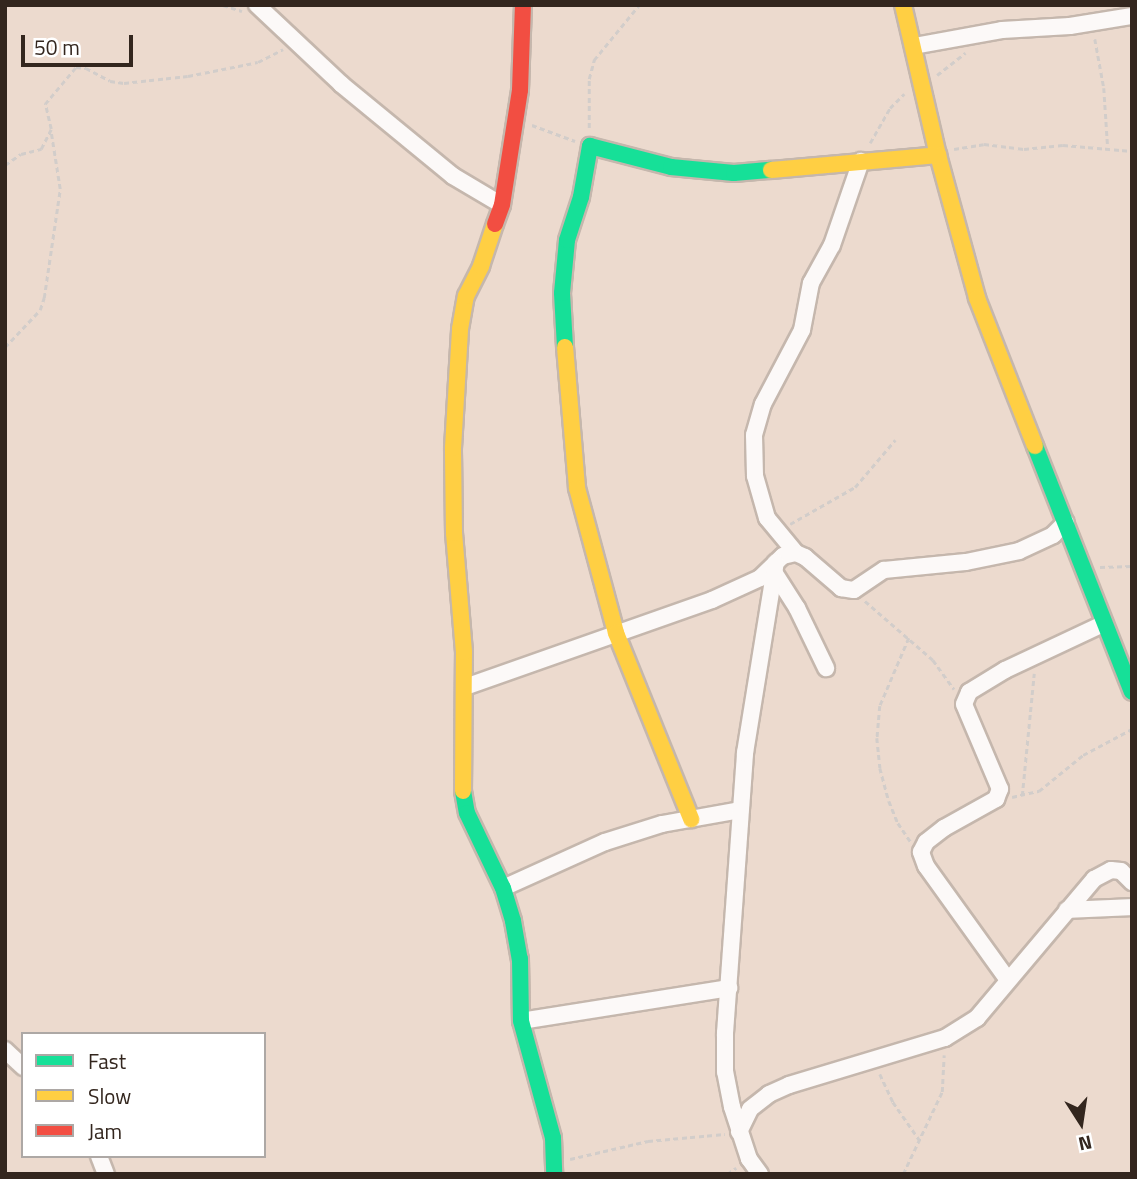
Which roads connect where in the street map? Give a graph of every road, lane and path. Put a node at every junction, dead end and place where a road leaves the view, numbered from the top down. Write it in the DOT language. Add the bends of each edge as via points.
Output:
graph roads {
  1 [pos="223,5"];
  2 [pos="523,5"];
  3 [pos="639,5"];
  4 [pos="903,5"];
  5 [pos="258,6"];
  6 [pos="1132,16"];
  7 [pos="1092,23"];
  8 [pos="984,32"];
  9 [pos="299,44"];
  10 [pos="914,46"];
  11 [pos="922,84"];
  12 [pos="514,121"];
  13 [pos="51,130"];
  14 [pos="590,146"];
  15 [pos="1108,150"];
  16 [pos="1132,151"];
  17 [pos="937,155"];
  18 [pos="861,161"];
  19 [pos="5,165"];
  20 [pos="502,205"];
  21 [pos="5,347"];
  22 [pos="895,440"];
  23 [pos="1066,522"];
  24 [pos="775,531"];
  25 [pos="796,553"];
  26 [pos="1083,566"];
  27 [pos="1132,566"];
  28 [pos="775,567"];
  29 [pos="863,586"];
  30 [pos="1105,623"];
  31 [pos="616,633"];
  32 [pos="909,638"];
  33 [pos="1035,657"];
  34 [pos="826,668"];
  35 [pos="465,687"];
  36 [pos="1132,691"];
  37 [pos="964,704"];
  38 [pos="1132,729"];
  39 [pos="1022,796"];
  40 [pos="996,799"];
  41 [pos="740,810"];
  42 [pos="691,819"];
  43 [pos="921,852"];
  44 [pos="1132,881"];
  45 [pos="503,888"];
  46 [pos="1132,907"];
  47 [pos="1067,910"];
  48 [pos="1008,980"];
  49 [pos="729,988"];
  50 [pos="521,1021"];
  51 [pos="945,1038"];
  52 [pos="5,1050"];
  53 [pos="877,1060"];
  54 [pos="21,1065"];
  55 [pos="739,1132"];
  56 [pos="920,1142"];
  57 [pos="555,1168"];
  58 [pos="760,1174"];
  59 [pos="903,1174"];
  1 -- 5 [label="path" via="239,11"];
  2 -- 12 [label="street" via="520,90"];
  3 -- 14 [label="path" via="594,60 589,79"];
  4 -- 10 [label="street"];
  5 -- 9 [label="street"];
  6 -- 7 [label="street"];
  7 -- 8 [label="street"];
  7 -- 15 [label="path" via="1104,88"];
  8 -- 10 [label="street"];
  8 -- 11 [label="path" via="958,59"];
  9 -- 13 [label="path" via="251,64 124,83 76,67 45,104"];
  9 -- 20 [label="street" via="453,176"];
  10 -- 11 [label="street"];
  11 -- 17 [label="street"];
  11 -- 18 [label="path" via="890,108"];
  12 -- 14 [label="path"];
  12 -- 20 [label="street"];
  13 -- 19 [label="path" via="41,149 21,154"];
  13 -- 21 [label="path" via="60,189 46,290 40,310"];
  14 -- 18 [label="street" via="700,172"];
  14 -- 31 [label="street" via="568,240 562,328 577,488"];
  15 -- 16 [label="path"];
  15 -- 17 [label="path" via="984,144"];
  17 -- 18 [label="street"];
  17 -- 23 [label="street" via="977,298"];
  18 -- 24 [label="street" via="832,245 811,283 802,330 763,404 754,435 755,476"];
  20 -- 35 [label="street" via="466,296 457,360 454,533"];
  22 -- 24 [label="path" via="855,487"];
  23 -- 26 [label="street"];
  23 -- 29 [label="street" via="1053,535 1019,551 884,570"];
  24 -- 25 [label="street"];
  25 -- 28 [label="street"];
  25 -- 29 [label="street" via="819,566 841,588"];
  26 -- 27 [label="path"];
  26 -- 30 [label="street"];
  28 -- 31 [label="street" via="745,586"];
  28 -- 34 [label="street"];
  28 -- 41 [label="street"];
  29 -- 32 [label="path" via="870,608"];
  30 -- 33 [label="street"];
  30 -- 36 [label="street"];
  31 -- 35 [label="street"];
  31 -- 42 [label="street"];
  32 -- 37 [label="path" via="933,660"];
  32 -- 43 [label="path" via="880,706 877,738 880,768 898,823"];
  33 -- 37 [label="street" via="978,684"];
  33 -- 39 [label="path"];
  35 -- 45 [label="street" via="463,797"];
  37 -- 40 [label="street" via="998,780"];
  38 -- 39 [label="path" via="1083,755 1048,786"];
  39 -- 40 [label="path"];
  40 -- 43 [label="street" via="944,828"];
  41 -- 42 [label="street"];
  41 -- 49 [label="street"];
  42 -- 45 [label="street" via="605,842"];
  43 -- 48 [label="street" via="926,866"];
  44 -- 47 [label="street" via="1111,870 1094,879"];
  45 -- 50 [label="street" via="520,959"];
  46 -- 47 [label="street"];
  47 -- 48 [label="street"];
  48 -- 51 [label="street" via="977,1018"];
  49 -- 50 [label="street"];
  49 -- 55 [label="street" via="725,1072"];
  50 -- 57 [label="street" via="553,1138"];
  51 -- 53 [label="street"];
  51 -- 56 [label="path" via="942,1092"];
  52 -- 54 [label="street"];
  53 -- 55 [label="street" via="769,1094 750,1109"];
  53 -- 56 [label="path" via="885,1087"];
  55 -- 57 [label="path" via="648,1141"];
  55 -- 58 [label="street"];
  56 -- 59 [label="path"];
}
